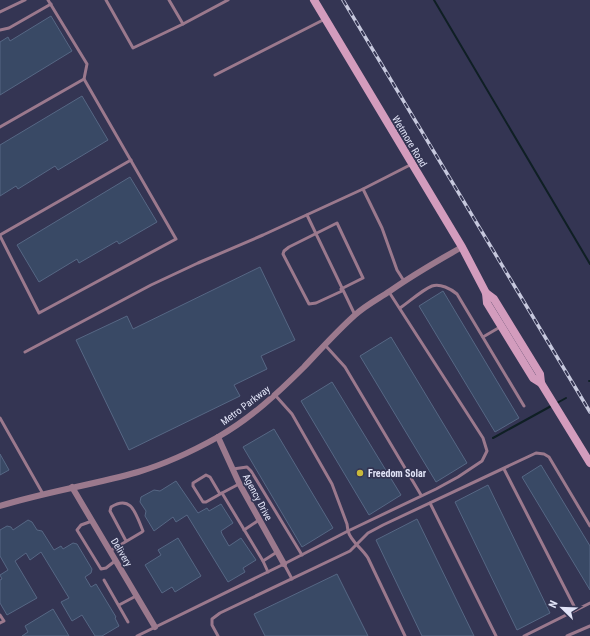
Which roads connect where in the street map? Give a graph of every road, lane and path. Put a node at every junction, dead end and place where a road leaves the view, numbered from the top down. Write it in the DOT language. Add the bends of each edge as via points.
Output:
graph roads {
  1 [pos="25,0"];
  2 [pos="48,0"];
  3 [pos="106,0"];
  4 [pos="169,0"];
  5 [pos="228,0"];
  6 [pos="314,0"];
  7 [pos="51,4"];
  8 [pos="0,12"];
  9 [pos="325,19"];
  10 [pos="183,24"];
  11 [pos="0,30"];
  12 [pos="215,75"];
  13 [pos="84,79"];
  14 [pos="0,126"];
  15 [pos="131,160"];
  16 [pos="412,164"];
  17 [pos="363,189"];
  18 [pos="306,215"];
  19 [pos="316,234"];
  20 [pos="0,236"];
  21 [pos="462,247"];
  22 [pos="404,281"];
  23 [pos="342,290"];
  24 [pos="389,292"];
  25 [pos="486,293"];
  26 [pos="400,308"];
  27 [pos="355,315"];
  28 [pos="502,326"];
  29 [pos="483,337"];
  30 [pos="325,345"];
  31 [pos="24,352"];
  32 [pos="541,383"];
  33 [pos="275,395"];
  34 [pos="524,406"];
  35 [pos="0,418"];
  36 [pos="218,437"];
  37 [pos="590,463"];
  38 [pos="232,469"];
  39 [pos="504,469"];
  40 [pos="239,483"];
  41 [pos="72,487"];
  42 [pos="43,494"];
  43 [pos="221,494"];
  44 [pos="421,495"];
  45 [pos="430,503"];
  46 [pos="0,506"];
  47 [pos="259,520"];
  48 [pos="92,521"];
  49 [pos="590,526"];
  50 [pos="244,530"];
  51 [pos="348,531"];
  52 [pos="126,541"];
  53 [pos="356,545"];
  54 [pos="110,551"];
  55 [pos="277,552"];
  56 [pos="302,555"];
  57 [pos="116,561"];
  58 [pos="263,561"];
  59 [pos="284,564"];
  60 [pos="268,572"];
  61 [pos="292,579"];
  62 [pos="104,580"];
  63 [pos="136,596"];
  64 [pos="590,603"];
  65 [pos="119,605"];
  66 [pos="576,610"];
  67 [pos="0,615"];
  68 [pos="128,622"];
  69 [pos="0,623"];
  70 [pos="590,626"];
  71 [pos="155,627"];
  72 [pos="136,636"];
  73 [pos="218,636"];
  74 [pos="406,636"];
  75 [pos="496,636"];
  76 [pos="524,636"];
  77 [pos="567,636"];
  1 -- 8 [label="lane"];
  2 -- 7 [label="lane"];
  3 -- 10 [label="lane" via="132,48"];
  4 -- 10 [label="lane"];
  5 -- 10 [label="lane"];
  6 -- 9 [label="main road, Wetmore Road"];
  7 -- 11 [label="lane" via="9,28"];
  7 -- 13 [label="lane" via="87,64"];
  9 -- 12 [label="lane"];
  9 -- 16 [label="main road, Wetmore Road"];
  13 -- 14 [label="lane"];
  13 -- 15 [label="lane"];
  15 -- 20 [label="lane"];
  15 -- 20 [label="lane" via="176,239 39,313"];
  16 -- 17 [label="lane"];
  16 -- 21 [label="main road, Wetmore Road"];
  17 -- 18 [label="lane"];
  17 -- 22 [label="lane"];
  18 -- 19 [label="lane"];
  18 -- 31 [label="lane" via="150,285"];
  19 -- 23 [label="lane"];
  19 -- 23 [label="lane" via="337,223 363,278"];
  19 -- 23 [label="lane" via="289,247 283,254 309,304"];
  21 -- 22 [label="street, Metro Parkway"];
  21 -- 25 [label="main road, Wetmore Road"];
  22 -- 24 [label="street, Metro Parkway"];
  23 -- 27 [label="lane"];
  24 -- 26 [label="lane"];
  24 -- 27 [label="street, Metro Parkway"];
  25 -- 28 [label="main road, Wetmore Road" via="487,303"];
  25 -- 32 [label="main road, Wetmore Road" via="494,299 540,374"];
  26 -- 29 [label="lane" via="432,286 446,288 457,294"];
  26 -- 44 [label="lane" via="483,438 487,451 477,465"];
  27 -- 30 [label="street, Metro Parkway"];
  28 -- 29 [label="lane"];
  28 -- 32 [label="main road, Wetmore Road" via="533,378"];
  29 -- 34 [label="lane"];
  30 -- 33 [label="street, Metro Parkway"];
  30 -- 44 [label="lane" via="345,367"];
  32 -- 37 [label="main road, Wetmore Road"];
  33 -- 36 [label="street, Metro Parkway"];
  33 -- 51 [label="lane" via="292,414 332,484"];
  35 -- 42 [label="lane"];
  36 -- 38 [label="street, Agency Drive"];
  36 -- 41 [label="street, Metro Parkway" via="180,456 138,472"];
  38 -- 40 [label="street, Agency Drive"];
  38 -- 56 [label="lane" via="247,468 251,471"];
  39 -- 45 [label="lane"];
  39 -- 49 [label="lane" via="536,453 549,457"];
  39 -- 66 [label="lane"];
  40 -- 43 [label="lane"];
  40 -- 47 [label="street, Agency Drive"];
  41 -- 42 [label="street, Metro Parkway"];
  41 -- 48 [label="street, Delivery"];
  42 -- 46 [label="street, Metro Parkway"];
  43 -- 43 [label="lane" via="203,502 193,483 207,475"];
  43 -- 50 [label="lane"];
  44 -- 51 [label="lane"];
  45 -- 53 [label="lane" via="368,533"];
  45 -- 75 [label="lane"];
  47 -- 50 [label="lane"];
  47 -- 55 [label="street, Agency Drive"];
  48 -- 54 [label="street, Delivery"];
  48 -- 57 [label="lane" via="81,525 77,530 101,568 106,568"];
  50 -- 58 [label="lane"];
  51 -- 53 [label="lane"];
  51 -- 56 [label="lane"];
  52 -- 52 [label="lane" via="143,530 131,505 125,502 117,503 110,511"];
  52 -- 54 [label="lane"];
  53 -- 61 [label="lane" via="350,551"];
  53 -- 74 [label="lane" via="368,558"];
  54 -- 57 [label="street, Delivery"];
  55 -- 58 [label="lane"];
  55 -- 59 [label="street, Agency Drive"];
  56 -- 59 [label="lane"];
  57 -- 63 [label="street, Delivery"];
  58 -- 60 [label="lane"];
  59 -- 60 [label="lane"];
  59 -- 61 [label="lane"];
  60 -- 71 [label="lane"];
  61 -- 73 [label="lane" via="212,619"];
  62 -- 65 [label="lane"];
  63 -- 65 [label="lane"];
  63 -- 71 [label="street, Delivery"];
  64 -- 66 [label="lane"];
  65 -- 68 [label="lane"];
  66 -- 76 [label="lane"];
  67 -- 69 [label="lane" via="4,621"];
  70 -- 77 [label="lane"];
  71 -- 72 [label="lane"];
}
